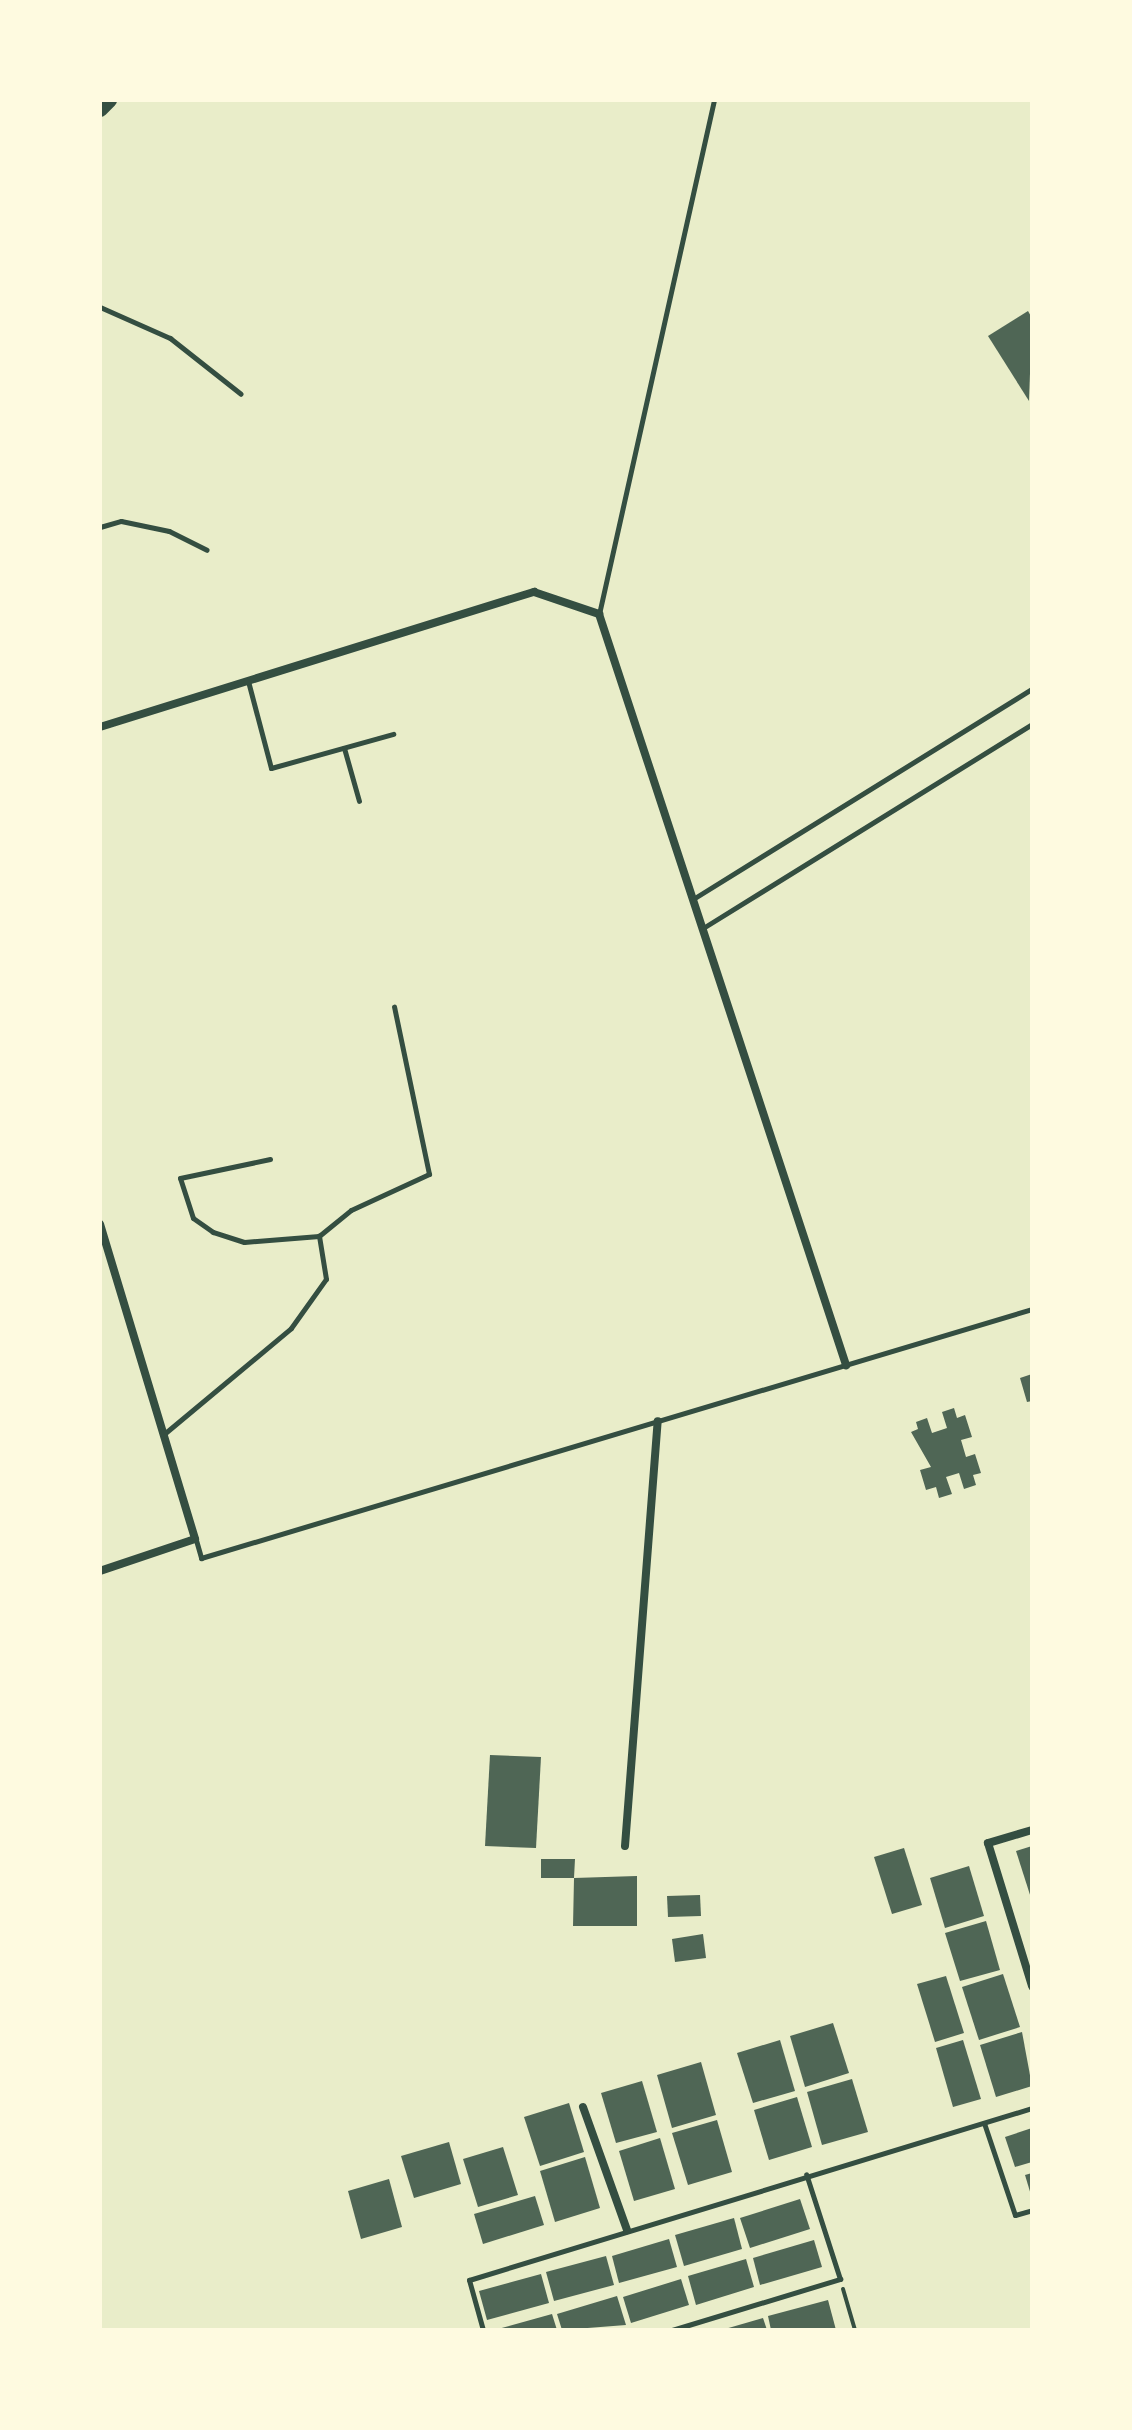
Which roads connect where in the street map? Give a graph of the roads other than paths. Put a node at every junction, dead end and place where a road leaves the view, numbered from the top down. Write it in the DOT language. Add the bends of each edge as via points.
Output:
graph roads {
  1 [pos="109,100"];
  2 [pos="714,100"];
  3 [pos="100,109"];
  4 [pos="100,307"];
  5 [pos="241,394"];
  6 [pos="100,527"];
  7 [pos="207,550"];
  8 [pos="599,614"];
  9 [pos="248,681"];
  10 [pos="1032,689"];
  11 [pos="1032,724"];
  12 [pos="100,727"];
  13 [pos="393,734"];
  14 [pos="344,748"];
  15 [pos="359,801"];
  16 [pos="692,899"];
  17 [pos="703,928"];
  18 [pos="394,1007"];
  19 [pos="270,1159"];
  20 [pos="100,1224"];
  21 [pos="319,1236"];
  22 [pos="1032,1309"];
  23 [pos="846,1365"];
  24 [pos="658,1421"];
  25 [pos="164,1434"];
  26 [pos="195,1539"];
  27 [pos="100,1571"];
  28 [pos="1032,1830"];
  29 [pos="625,1846"];
  30 [pos="1032,1986"];
  31 [pos="583,2107"];
  32 [pos="1032,2108"];
  33 [pos="984,2122"];
  34 [pos="806,2174"];
  35 [pos="1032,2210"];
  36 [pos="627,2230"];
  37 [pos="483,2330"];
  38 [pos="672,2330"];
  1 -- 3 [label="main road"];
  2 -- 8 [label="lane"];
  4 -- 5 [label="lane" via="170,338"];
  6 -- 7 [label="lane" via="121,521 157,528"];
  8 -- 9 [label="street" via="534,592"];
  8 -- 16 [label="street"];
  9 -- 12 [label="street"];
  9 -- 14 [label="lane" via="271,768"];
  10 -- 16 [label="lane"];
  11 -- 17 [label="lane"];
  13 -- 14 [label="lane"];
  14 -- 15 [label="lane"];
  16 -- 17 [label="street"];
  17 -- 23 [label="street"];
  18 -- 21 [label="lane" via="429,1174 351,1210"];
  19 -- 21 [label="lane" via="180,1178 193,1218 213,1232 244,1242"];
  20 -- 25 [label="street"];
  21 -- 25 [label="lane" via="326,1279 291,1328"];
  22 -- 23 [label="lane"];
  23 -- 24 [label="lane"];
  24 -- 26 [label="lane" via="201,1558"];
  24 -- 29 [label="street"];
  25 -- 26 [label="street"];
  26 -- 27 [label="street"];
  28 -- 30 [label="street" via="988,1843"];
  31 -- 36 [label="street"];
  32 -- 33 [label="lane"];
  33 -- 34 [label="lane"];
  33 -- 35 [label="lane" via="1015,2215"];
  34 -- 36 [label="lane"];
  34 -- 38 [label="lane" via="840,2279"];
  36 -- 37 [label="lane" via="469,2280"];
}
